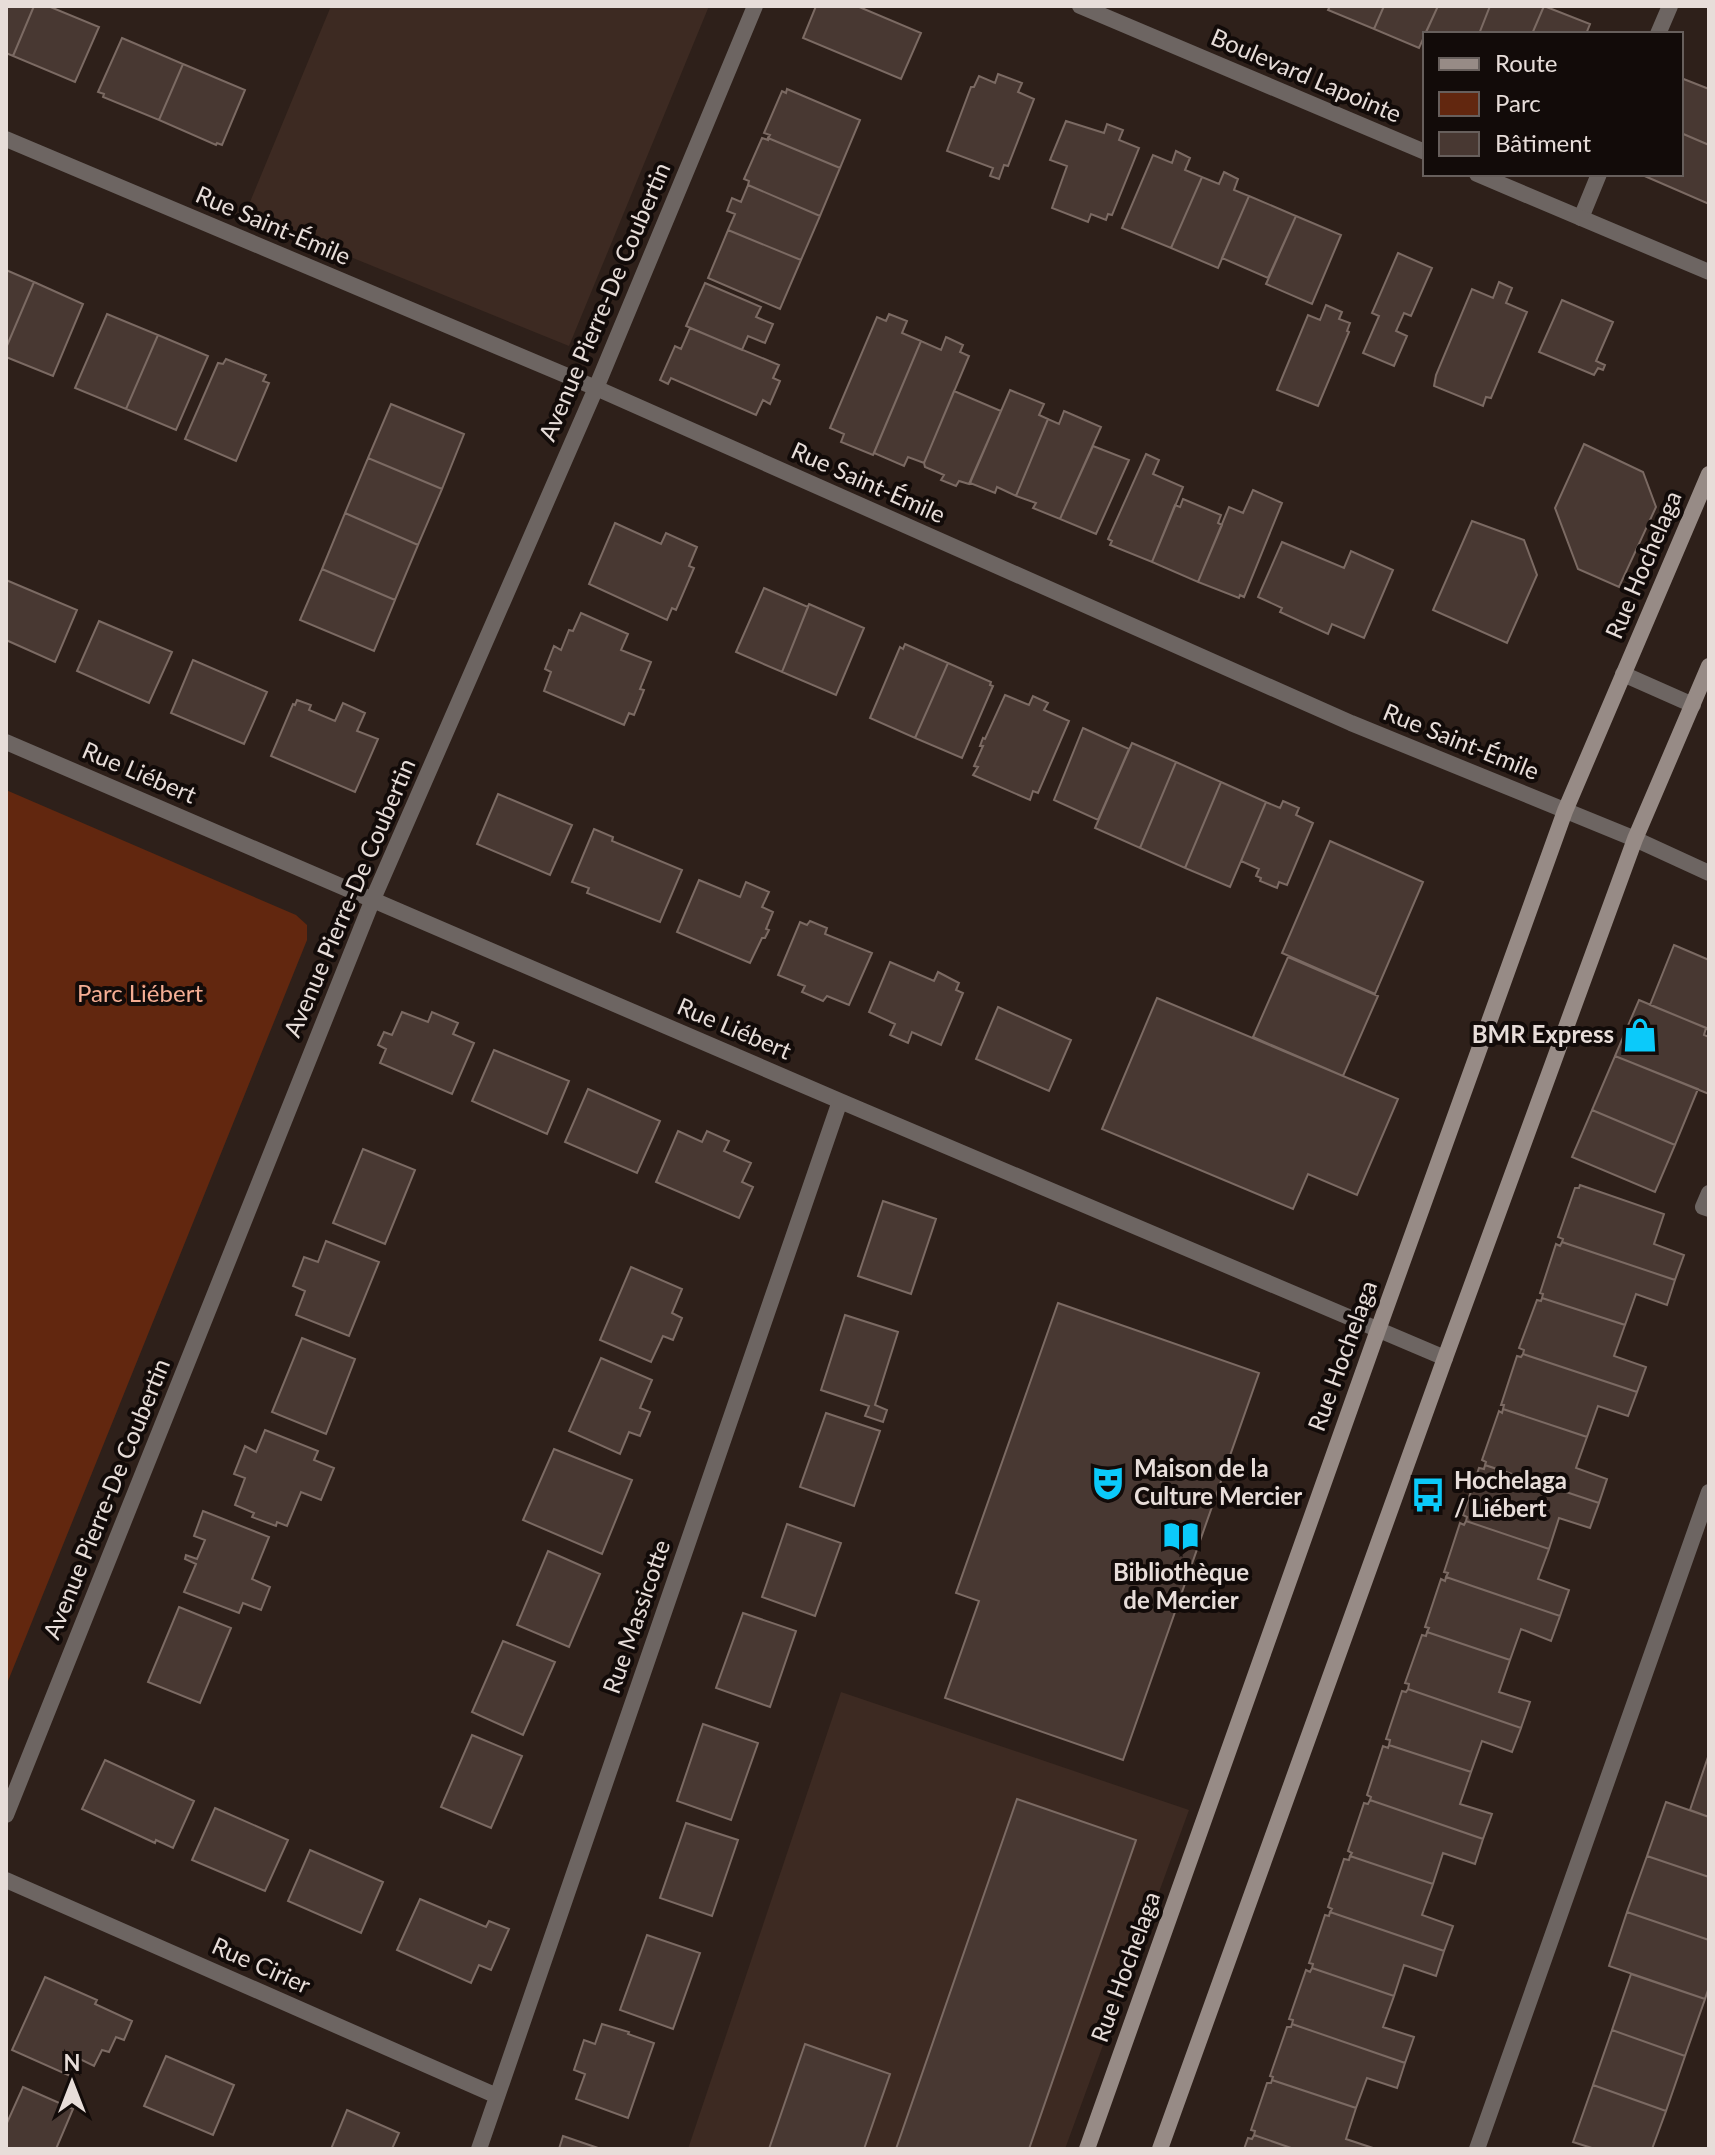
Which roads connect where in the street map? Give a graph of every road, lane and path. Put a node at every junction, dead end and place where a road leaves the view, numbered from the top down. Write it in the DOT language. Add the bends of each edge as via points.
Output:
graph roads {
  1 [pos="755,6"];
  2 [pos="1080,6"];
  3 [pos="1670,6"];
  4 [pos="1659,32"];
  5 [pos="6,139"];
  6 [pos="1423,151"];
  7 [pos="1482,176"];
  8 [pos="1598,176"];
  9 [pos="1581,218"];
  10 [pos="1709,272"];
  11 [pos="596,388"];
  12 [pos="1709,474"];
  13 [pos="1709,666"];
  14 [pos="1623,674"];
  15 [pos="1693,705"];
  16 [pos="6,742"];
  17 [pos="1565,811"];
  18 [pos="1635,839"];
  19 [pos="1709,873"];
  20 [pos="373,899"];
  21 [pos="840,1101"];
  22 [pos="1709,1193"];
  23 [pos="1709,1209"];
  24 [pos="1378,1330"];
  25 [pos="1445,1358"];
  26 [pos="1709,1492"];
  27 [pos="6,1815"];
  28 [pos="6,1880"];
  29 [pos="497,2096"];
  30 [pos="479,2149"];
  31 [pos="1087,2149"];
  32 [pos="1160,2149"];
  33 [pos="1477,2149"];
  1 -- 11 [label="street, Avenue Pierre-De Coubertin"];
  2 -- 6 [label="street, Boulevard Lapointe"];
  3 -- 4 [label="street"];
  5 -- 11 [label="street, Rue Saint-Émile"];
  7 -- 9 [label="street"];
  8 -- 9 [label="street"];
  9 -- 10 [label="street"];
  11 -- 17 [label="street, Rue Saint-Émile" via="1351,723"];
  11 -- 20 [label="street, Avenue Pierre-De Coubertin"];
  12 -- 14 [label="main road, Rue Hochelaga"];
  13 -- 15 [label="main road"];
  14 -- 15 [label="street, Rue Hochelaga"];
  14 -- 17 [label="main road, Rue Hochelaga"];
  15 -- 18 [label="main road"];
  16 -- 20 [label="street, Rue Liébert"];
  17 -- 18 [label="street, Rue Saint-Émile"];
  17 -- 24 [label="main road, Rue Hochelaga"];
  18 -- 19 [label="street, Rue Saint-Émile"];
  18 -- 25 [label="main road"];
  20 -- 21 [label="street, Rue Liébert"];
  20 -- 27 [label="street, Avenue Pierre-De Coubertin"];
  21 -- 24 [label="street, Rue Liébert"];
  21 -- 29 [label="street, Rue Massicotte"];
  22 -- 23 [label="street" via="1703,1207"];
  24 -- 25 [label="street, Rue Liébert"];
  24 -- 31 [label="main road, Rue Hochelaga"];
  25 -- 32 [label="main road"];
  26 -- 33 [label="street"];
  28 -- 29 [label="street, Rue Cirier"];
  29 -- 30 [label="street, Rue Massicotte"];
}
